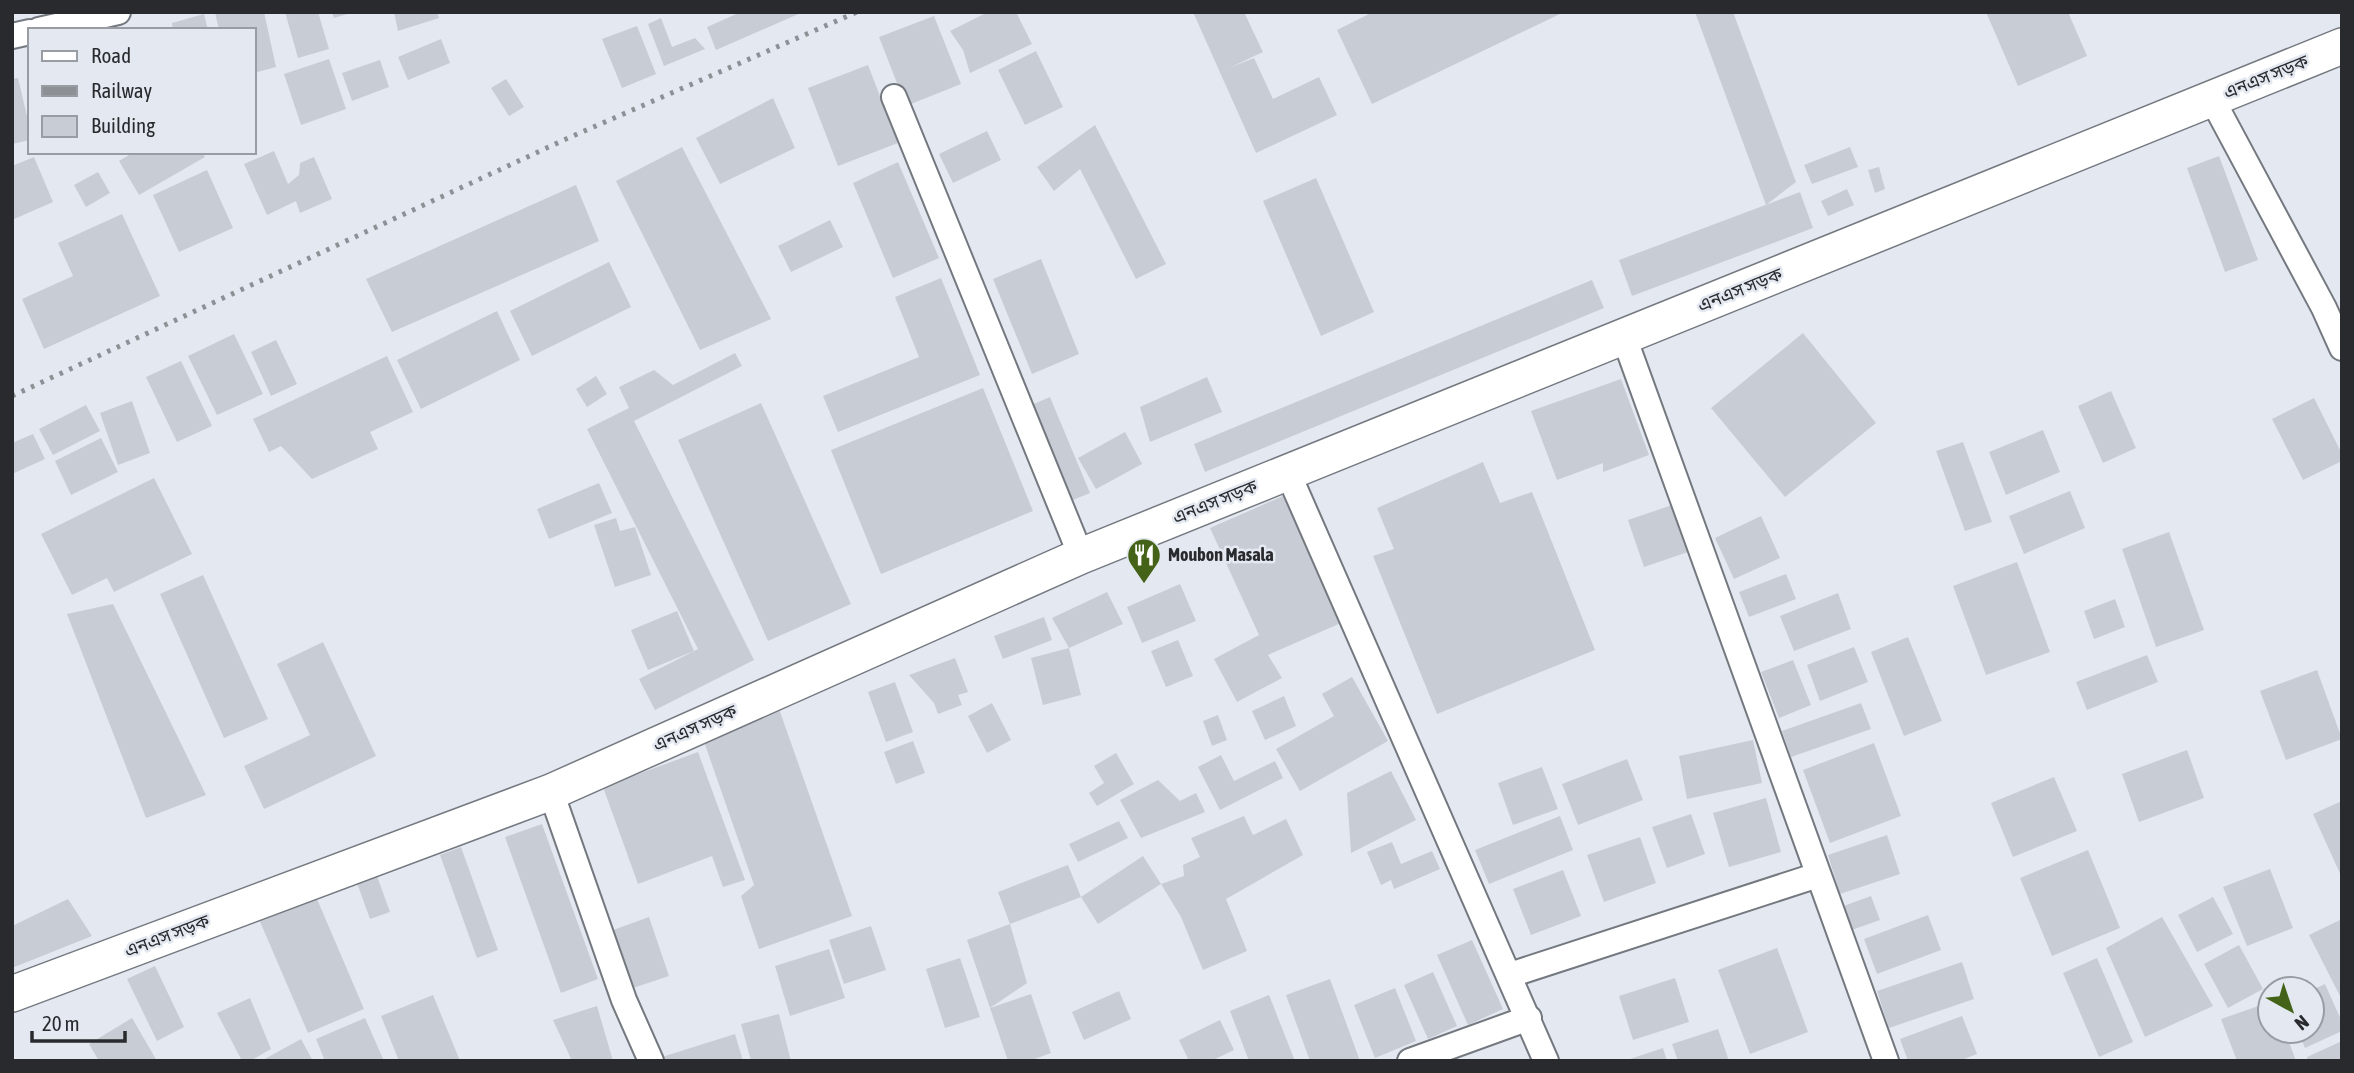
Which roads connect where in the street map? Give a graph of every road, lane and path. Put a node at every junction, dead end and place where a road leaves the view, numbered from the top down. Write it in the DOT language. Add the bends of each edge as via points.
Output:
graph roads {
  1 [pos="118,12"];
  2 [pos="49,28"];
  3 [pos="2342,47"];
  4 [pos="894,97"];
  5 [pos="2212,99"];
  6 [pos="1624,337"];
  7 [pos="2342,348"];
  8 [pos="1288,473"];
  9 [pos="1081,556"];
  10 [pos="551,792"];
  11 [pos="1818,874"];
  12 [pos="1510,975"];
  13 [pos="12,994"];
  14 [pos="1529,1018"];
  15 [pos="651,1061"];
  16 [pos="1410,1061"];
  17 [pos="1546,1061"];
  18 [pos="1886,1061"];
  1 -- 2 [label="street"];
  3 -- 5 [label="main road, এনএস সড়ক"];
  4 -- 9 [label="street"];
  5 -- 6 [label="main road, এনএস সড়ক"];
  5 -- 7 [label="street"];
  6 -- 8 [label="main road, এনএস সড়ক"];
  6 -- 11 [label="street"];
  8 -- 9 [label="main road, এনএস সড়ক"];
  8 -- 12 [label="street"];
  9 -- 10 [label="main road, এনএস সড়ক"];
  10 -- 13 [label="main road, এনএস সড়ক"];
  10 -- 15 [label="street" via="624,1000"];
  11 -- 12 [label="street"];
  11 -- 18 [label="street"];
  12 -- 14 [label="street"];
  14 -- 16 [label="street"];
  14 -- 17 [label="street"];
}
